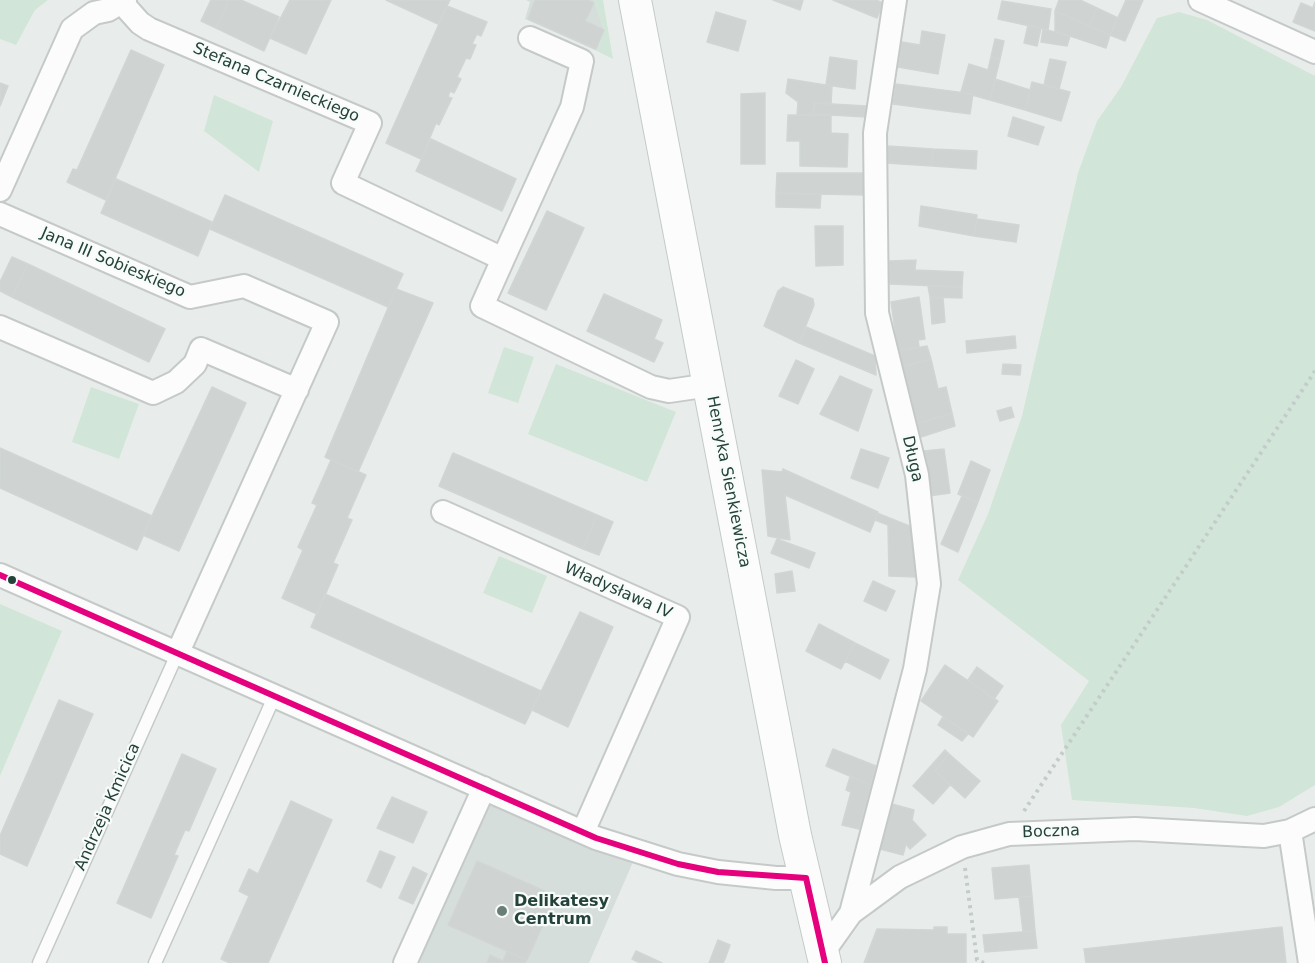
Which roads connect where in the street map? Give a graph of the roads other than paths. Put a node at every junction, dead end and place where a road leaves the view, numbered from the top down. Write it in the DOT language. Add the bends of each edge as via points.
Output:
graph roads {
  1 [pos="635,0"];
  2 [pos="895,0"];
  3 [pos="1200,0"];
  4 [pos="123,2"];
  5 [pos="530,38"];
  6 [pos="1315,52"];
  7 [pos="0,190"];
  8 [pos="0,214"];
  9 [pos="503,259"];
  10 [pos="0,327"];
  11 [pos="710,385"];
  12 [pos="297,390"];
  13 [pos="443,512"];
  14 [pos="0,575"];
  15 [pos="178,652"];
  16 [pos="275,695"];
  17 [pos="484,788"];
  18 [pos="1315,819"];
  19 [pos="1290,831"];
  20 [pos="583,832"];
  21 [pos="806,878"];
  22 [pos="852,913"];
  23 [pos="824,957"];
  24 [pos="39,963"];
  25 [pos="155,963"];
  26 [pos="405,963"];
  27 [pos="1310,963"];
  1 -- 11 [label="street, Henryka Sienkiewicza"];
  2 -- 22 [label="street, Długa" via="875,133 877,313 917,475 929,584 915,669"];
  3 -- 6 [label="street"];
  4 -- 7 [label="street" via="94,13 72,29"];
  4 -- 9 [label="street, Stefana Czarnieckiego" via="149,28 370,123 343,183"];
  5 -- 9 [label="street" via="582,61 572,108"];
  8 -- 12 [label="street, Jana III Sobieskiego" via="190,297 244,286 327,322"];
  9 -- 11 [label="street" via="482,306 651,387 669,391"];
  10 -- 12 [label="street" via="153,393 176,382 195,364 201,349"];
  11 -- 21 [label="street, Henryka Sienkiewicza"];
  12 -- 15 [label="street, Jana III Sobieskiego"];
  13 -- 20 [label="street, Władysława IV" via="678,616"];
  14 -- 15 [label="street"];
  15 -- 16 [label="street"];
  15 -- 24 [label="lane, Andrzeja Kmicica"];
  16 -- 17 [label="street"];
  16 -- 25 [label="lane"];
  17 -- 20 [label="street"];
  17 -- 26 [label="street"];
  18 -- 19 [label="street, Boczna"];
  19 -- 22 [label="street, Boczna" via="1264,836 1135,830 1009,834 962,847 900,877"];
  19 -- 27 [label="street"];
  20 -- 21 [label="street" via="678,864 754,877"];
  21 -- 23 [label="street, Henryka Sienkiewicza"];
  22 -- 23 [label="street, Boczna"];
}
